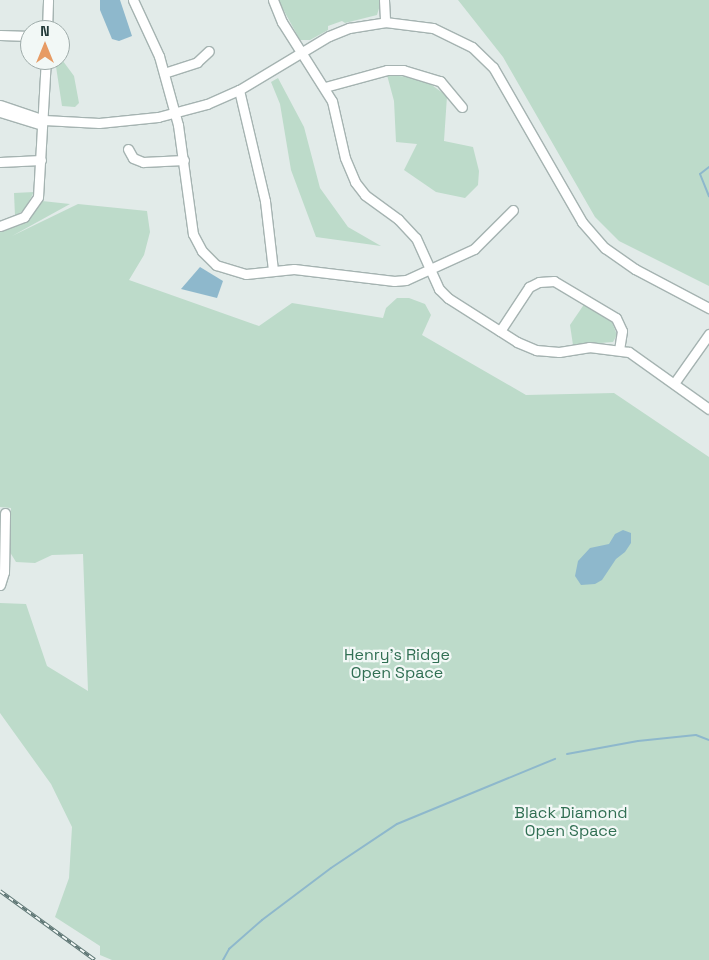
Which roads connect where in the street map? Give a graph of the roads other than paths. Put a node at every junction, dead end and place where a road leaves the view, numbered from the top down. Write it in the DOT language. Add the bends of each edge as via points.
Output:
graph roads {
  1 [pos="48,0"];
  2 [pos="132,0"];
  3 [pos="272,0"];
  4 [pos="384,0"];
  5 [pos="47,20"];
  6 [pos="385,22"];
  7 [pos="0,35"];
  8 [pos="20,36"];
  9 [pos="208,51"];
  10 [pos="302,53"];
  11 [pos="46,70"];
  12 [pos="164,73"];
  13 [pos="325,87"];
  14 [pos="239,90"];
  15 [pos="0,105"];
  16 [pos="462,107"];
  17 [pos="0,112"];
  18 [pos="175,113"];
  19 [pos="44,123"];
  20 [pos="128,149"];
  21 [pos="41,160"];
  22 [pos="184,160"];
  23 [pos="0,162"];
  24 [pos="513,210"];
  25 [pos="0,226"];
  26 [pos="273,270"];
  27 [pos="430,271"];
  28 [pos="709,308"];
  29 [pos="500,331"];
  30 [pos="709,334"];
  31 [pos="619,349"];
  32 [pos="675,382"];
  33 [pos="709,409"];
  34 [pos="5,513"];
  35 [pos="0,585"];
  1 -- 5 [label="street"];
  2 -- 12 [label="street"];
  3 -- 10 [label="street"];
  4 -- 6 [label="street"];
  6 -- 10 [label="street" via="343,30"];
  6 -- 28 [label="street" via="432,28 457,38 486,59 509,90 591,234 635,269"];
  7 -- 8 [label="street"];
  9 -- 12 [label="street" via="197,62"];
  10 -- 13 [label="street"];
  10 -- 14 [label="street"];
  11 -- 19 [label="street"];
  12 -- 18 [label="street"];
  13 -- 16 [label="street" via="387,70 403,70 440,81"];
  13 -- 27 [label="street" via="355,182 365,195 416,238"];
  14 -- 18 [label="street"];
  14 -- 26 [label="street" via="265,201"];
  15 -- 19 [label="street"];
  17 -- 19 [label="street"];
  18 -- 19 [label="street" via="129,122"];
  18 -- 22 [label="street"];
  19 -- 21 [label="street"];
  20 -- 22 [label="street" via="134,158 143,162"];
  21 -- 23 [label="street"];
  21 -- 25 [label="street" via="38,197 24,217"];
  22 -- 26 [label="street" via="193,234 202,251 216,265 246,274"];
  24 -- 27 [label="street" via="474,248"];
  26 -- 27 [label="street" via="313,270 394,281"];
  27 -- 29 [label="street" via="448,298"];
  29 -- 31 [label="street" via="536,350"];
  29 -- 31 [label="street" via="529,287 539,282 554,281 616,318 622,331"];
  30 -- 32 [label="street"];
  31 -- 32 [label="street"];
  32 -- 33 [label="street"];
  34 -- 35 [label="street" via="4,572"];
}
